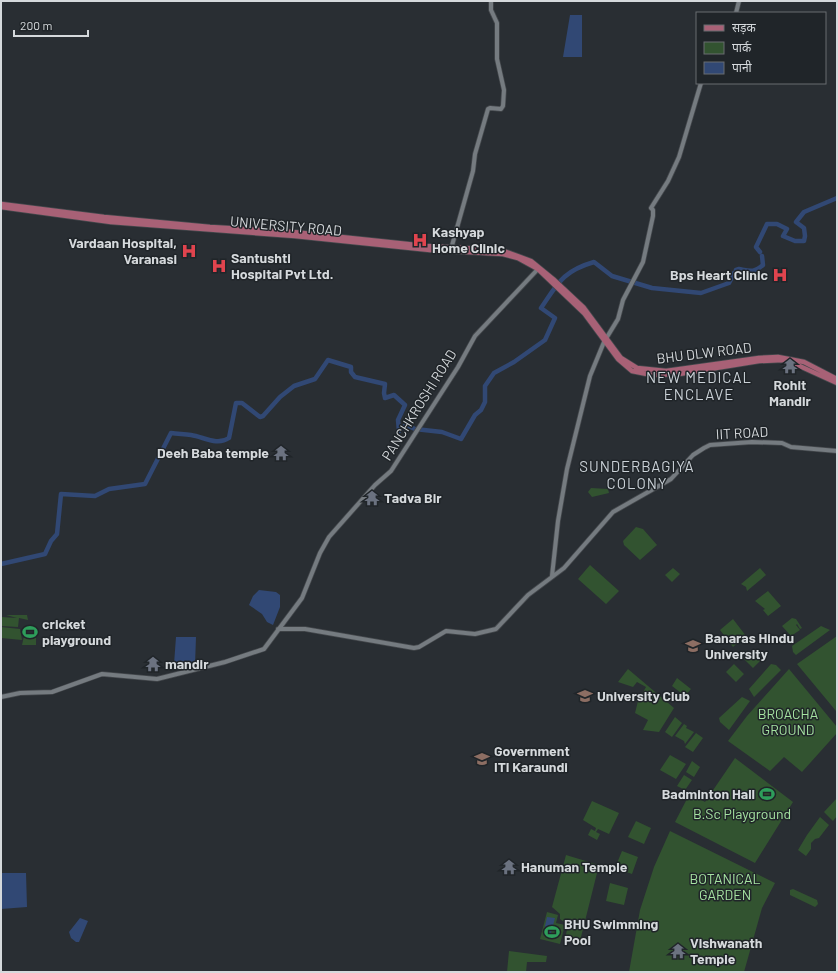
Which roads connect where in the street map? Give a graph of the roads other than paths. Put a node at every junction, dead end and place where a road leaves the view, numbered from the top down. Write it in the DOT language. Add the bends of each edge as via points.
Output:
graph roads {
  1 [pos="491,1"];
  2 [pos="739,1"];
  3 [pos="736,12"];
  4 [pos="701,84"];
  5 [pos="1,204"];
  6 [pos="1,207"];
  7 [pos="84,217"];
  8 [pos="451,249"];
  9 [pos="538,269"];
  10 [pos="552,280"];
  11 [pos="559,286"];
  12 [pos="606,340"];
  13 [pos="837,379"];
  14 [pos="837,384"];
  15 [pos="837,451"];
  16 [pos="552,576"];
  17 [pos="278,629"];
  18 [pos="1,697"];
  1 -- 8 [label="street" via="491,10 497,23 497,59 504,90 503,106 501,109 488,109 475,154 474,171"];
  2 -- 3 [label="street"];
  4 -- 12 [label="street" via="679,157 651,208 653,213 645,254"];
  5 -- 7 [label="main road"];
  6 -- 7 [label="main road, UNIVERSITY ROAD"];
  7 -- 8 [label="main road, UNIVERSITY ROAD"];
  8 -- 9 [label="main road, UNIVERSITY ROAD" via="503,254 518,258"];
  8 -- 10 [label="main road" via="501,250 516,254 536,264"];
  9 -- 10 [label="main road, UNIVERSITY ROAD"];
  9 -- 17 [label="street, PANCHKROSHI ROAD" via="475,336 391,471 375,485 329,537 302,598"];
  10 -- 11 [label="main road, UNIVERSITY ROAD"];
  11 -- 12 [label="main road, BHU DLW ROAD"];
  12 -- 13 [label="main road, BHU DLW ROAD" via="627,364 646,370 666,371 778,357 804,362"];
  12 -- 14 [label="main road, BHU DLW ROAD" via="623,365 640,373 679,374 777,360 794,363"];
  12 -- 16 [label="street" via="590,376 567,469"];
  15 -- 16 [label="street, IIT ROAD" via="782,443 710,445 693,455 671,479 613,512 564,568"];
  16 -- 17 [label="street, IIT ROAD" via="528,595 496,629 475,634 446,631 417,648 306,629"];
  17 -- 18 [label="street, PANCHKROSHI ROAD" via="264,649 157,679 102,674 55,691"];
}
